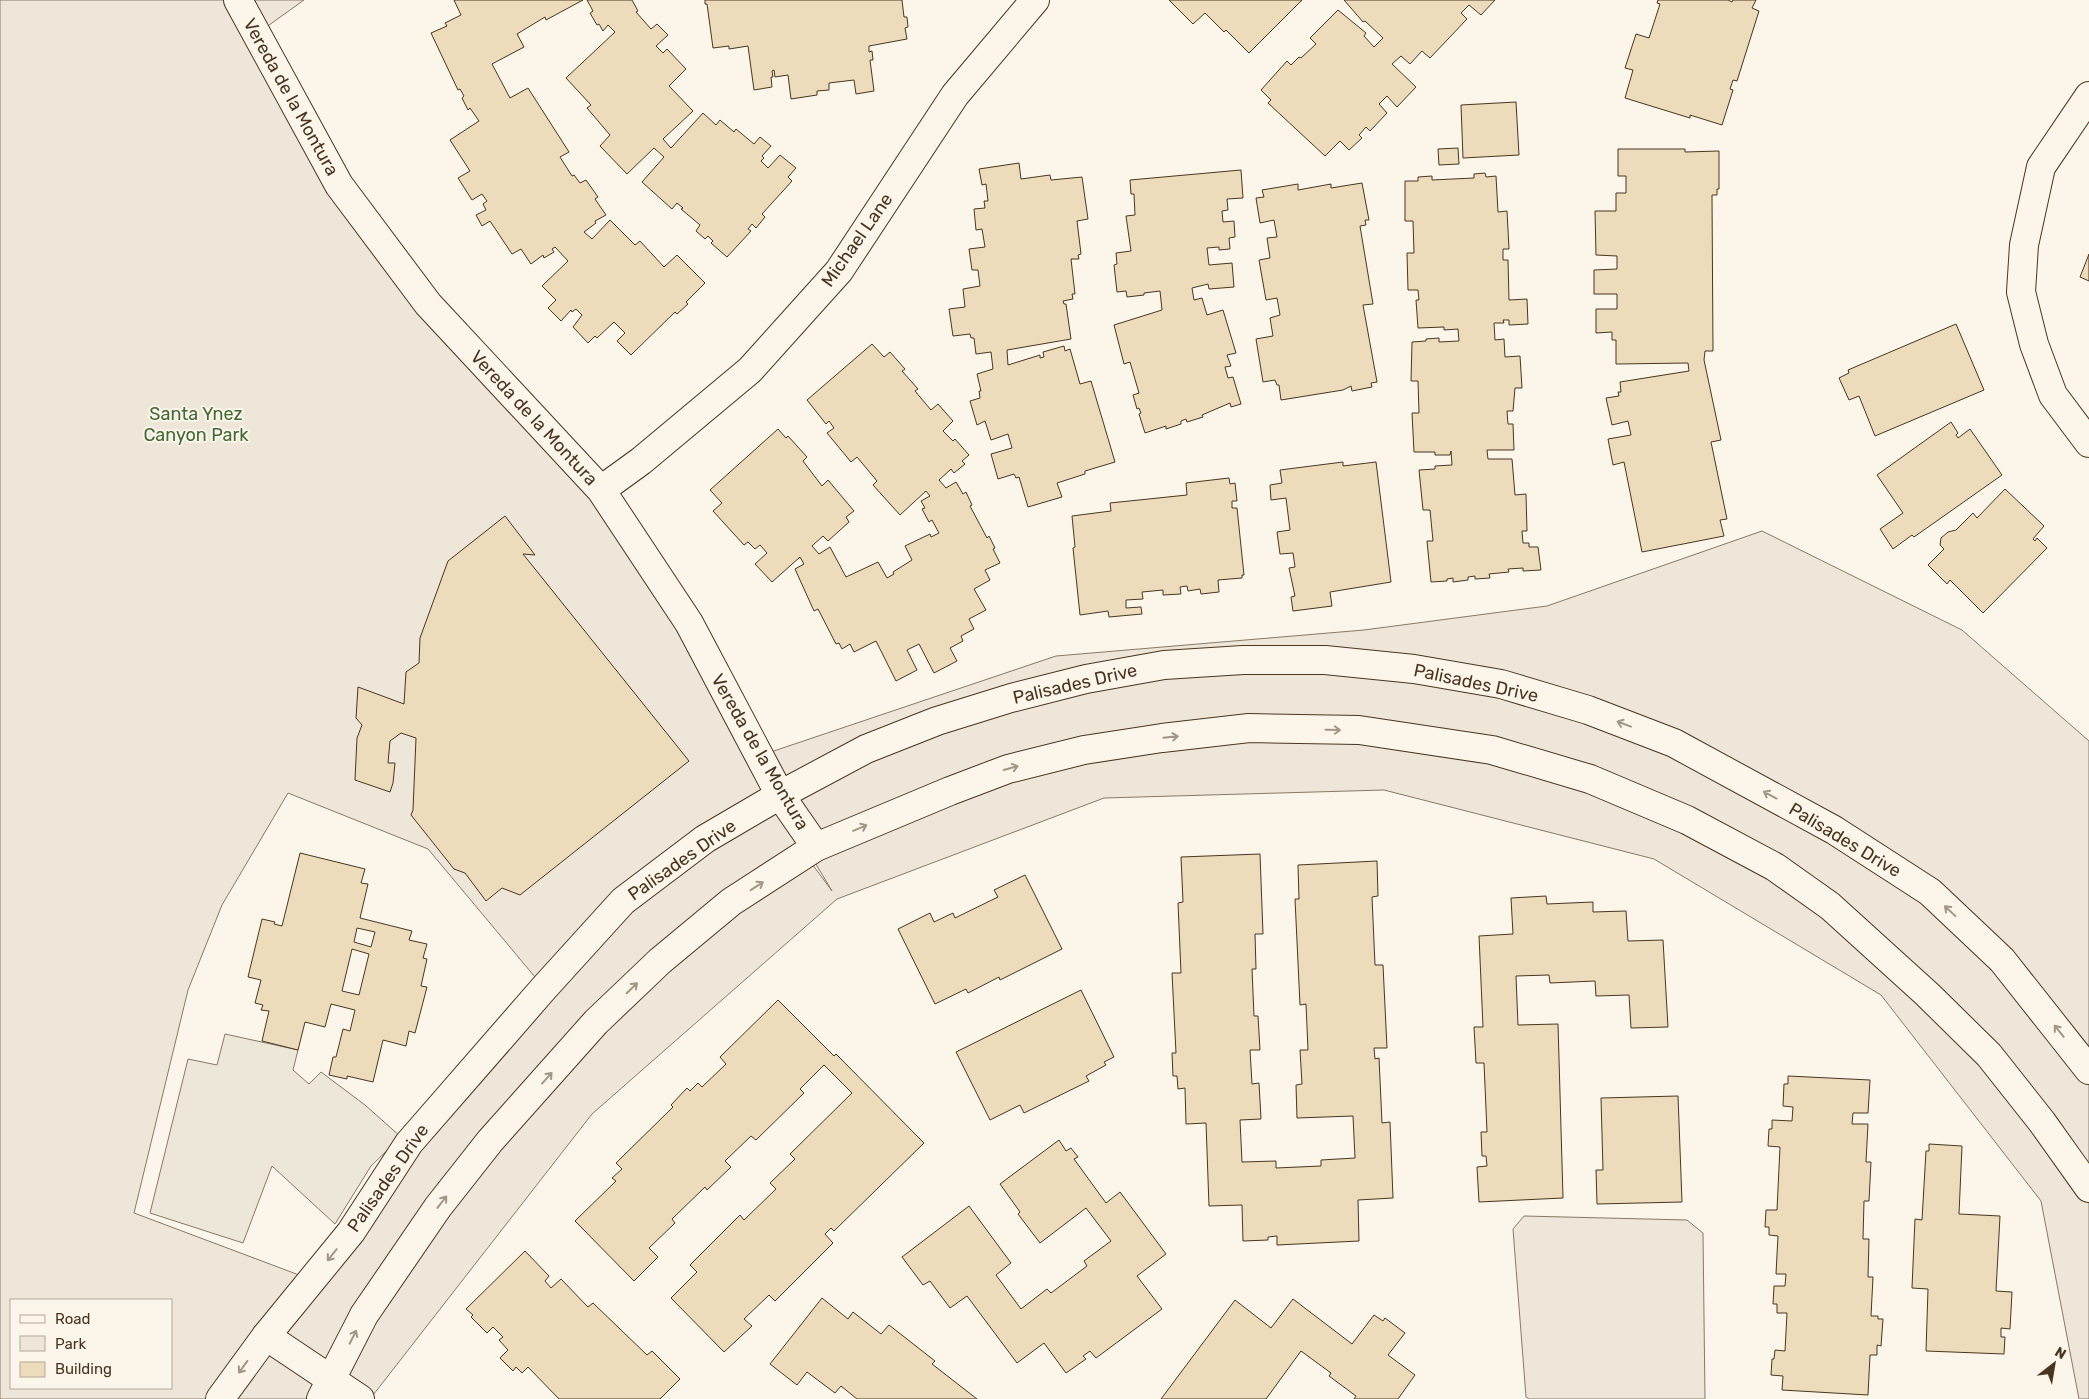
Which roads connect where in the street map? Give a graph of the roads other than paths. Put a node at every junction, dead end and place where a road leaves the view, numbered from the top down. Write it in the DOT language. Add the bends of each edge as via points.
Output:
graph roads {
  1 [pos="238,0"];
  2 [pos="1036,0"];
  3 [pos="2089,96"];
  4 [pos="2089,444"];
  5 [pos="601,490"];
  6 [pos="780,795"];
  7 [pos="816,847"];
  8 [pos="2089,1070"];
  9 [pos="2089,1188"];
  10 [pos="266,1336"];
  11 [pos="326,1390"];
  12 [pos="220,1399"];
  13 [pos="360,1399"];
  1 -- 5 [label="street, Vereda de la Montura" via="339,186 428,304"];
  2 -- 5 [label="street, Michael Lane" via="955,95 839,271 750,370"];
  3 -- 4 [label="street" via="2042,167 2024,245 2021,292 2034,344 2053,395"];
  5 -- 6 [label="street, Vereda de la Montura" via="689,623"];
  6 -- 7 [label="street, Vereda de la Montura"];
  8 -- 6 [label="street, Palisades Drive, one-way" via="2002,960 1930,892 1834,830 1674,743 1588,710 1501,684 1414,669 1325,660 1243,660 1164,665 1086,679 937,721 866,749"];
  6 -- 10 [label="street, Palisades Drive, one-way" via="704,839 623,901 409,1143 351,1232"];
  7 -- 9 [label="street, one-way" via="1008,769 1084,750 1162,738 1250,728 1359,730 1492,750 1590,779 1687,820 1775,867 1830,906 1927,994 1989,1056"];
  11 -- 7 [label="street, one-way" via="364,1315 438,1207 490,1141 596,1022 660,962 732,902"];
  10 -- 11 [label="street"];
  10 -- 12 [label="street, Palisades Drive, one-way"];
  11 -- 13 [label="street"];
}
